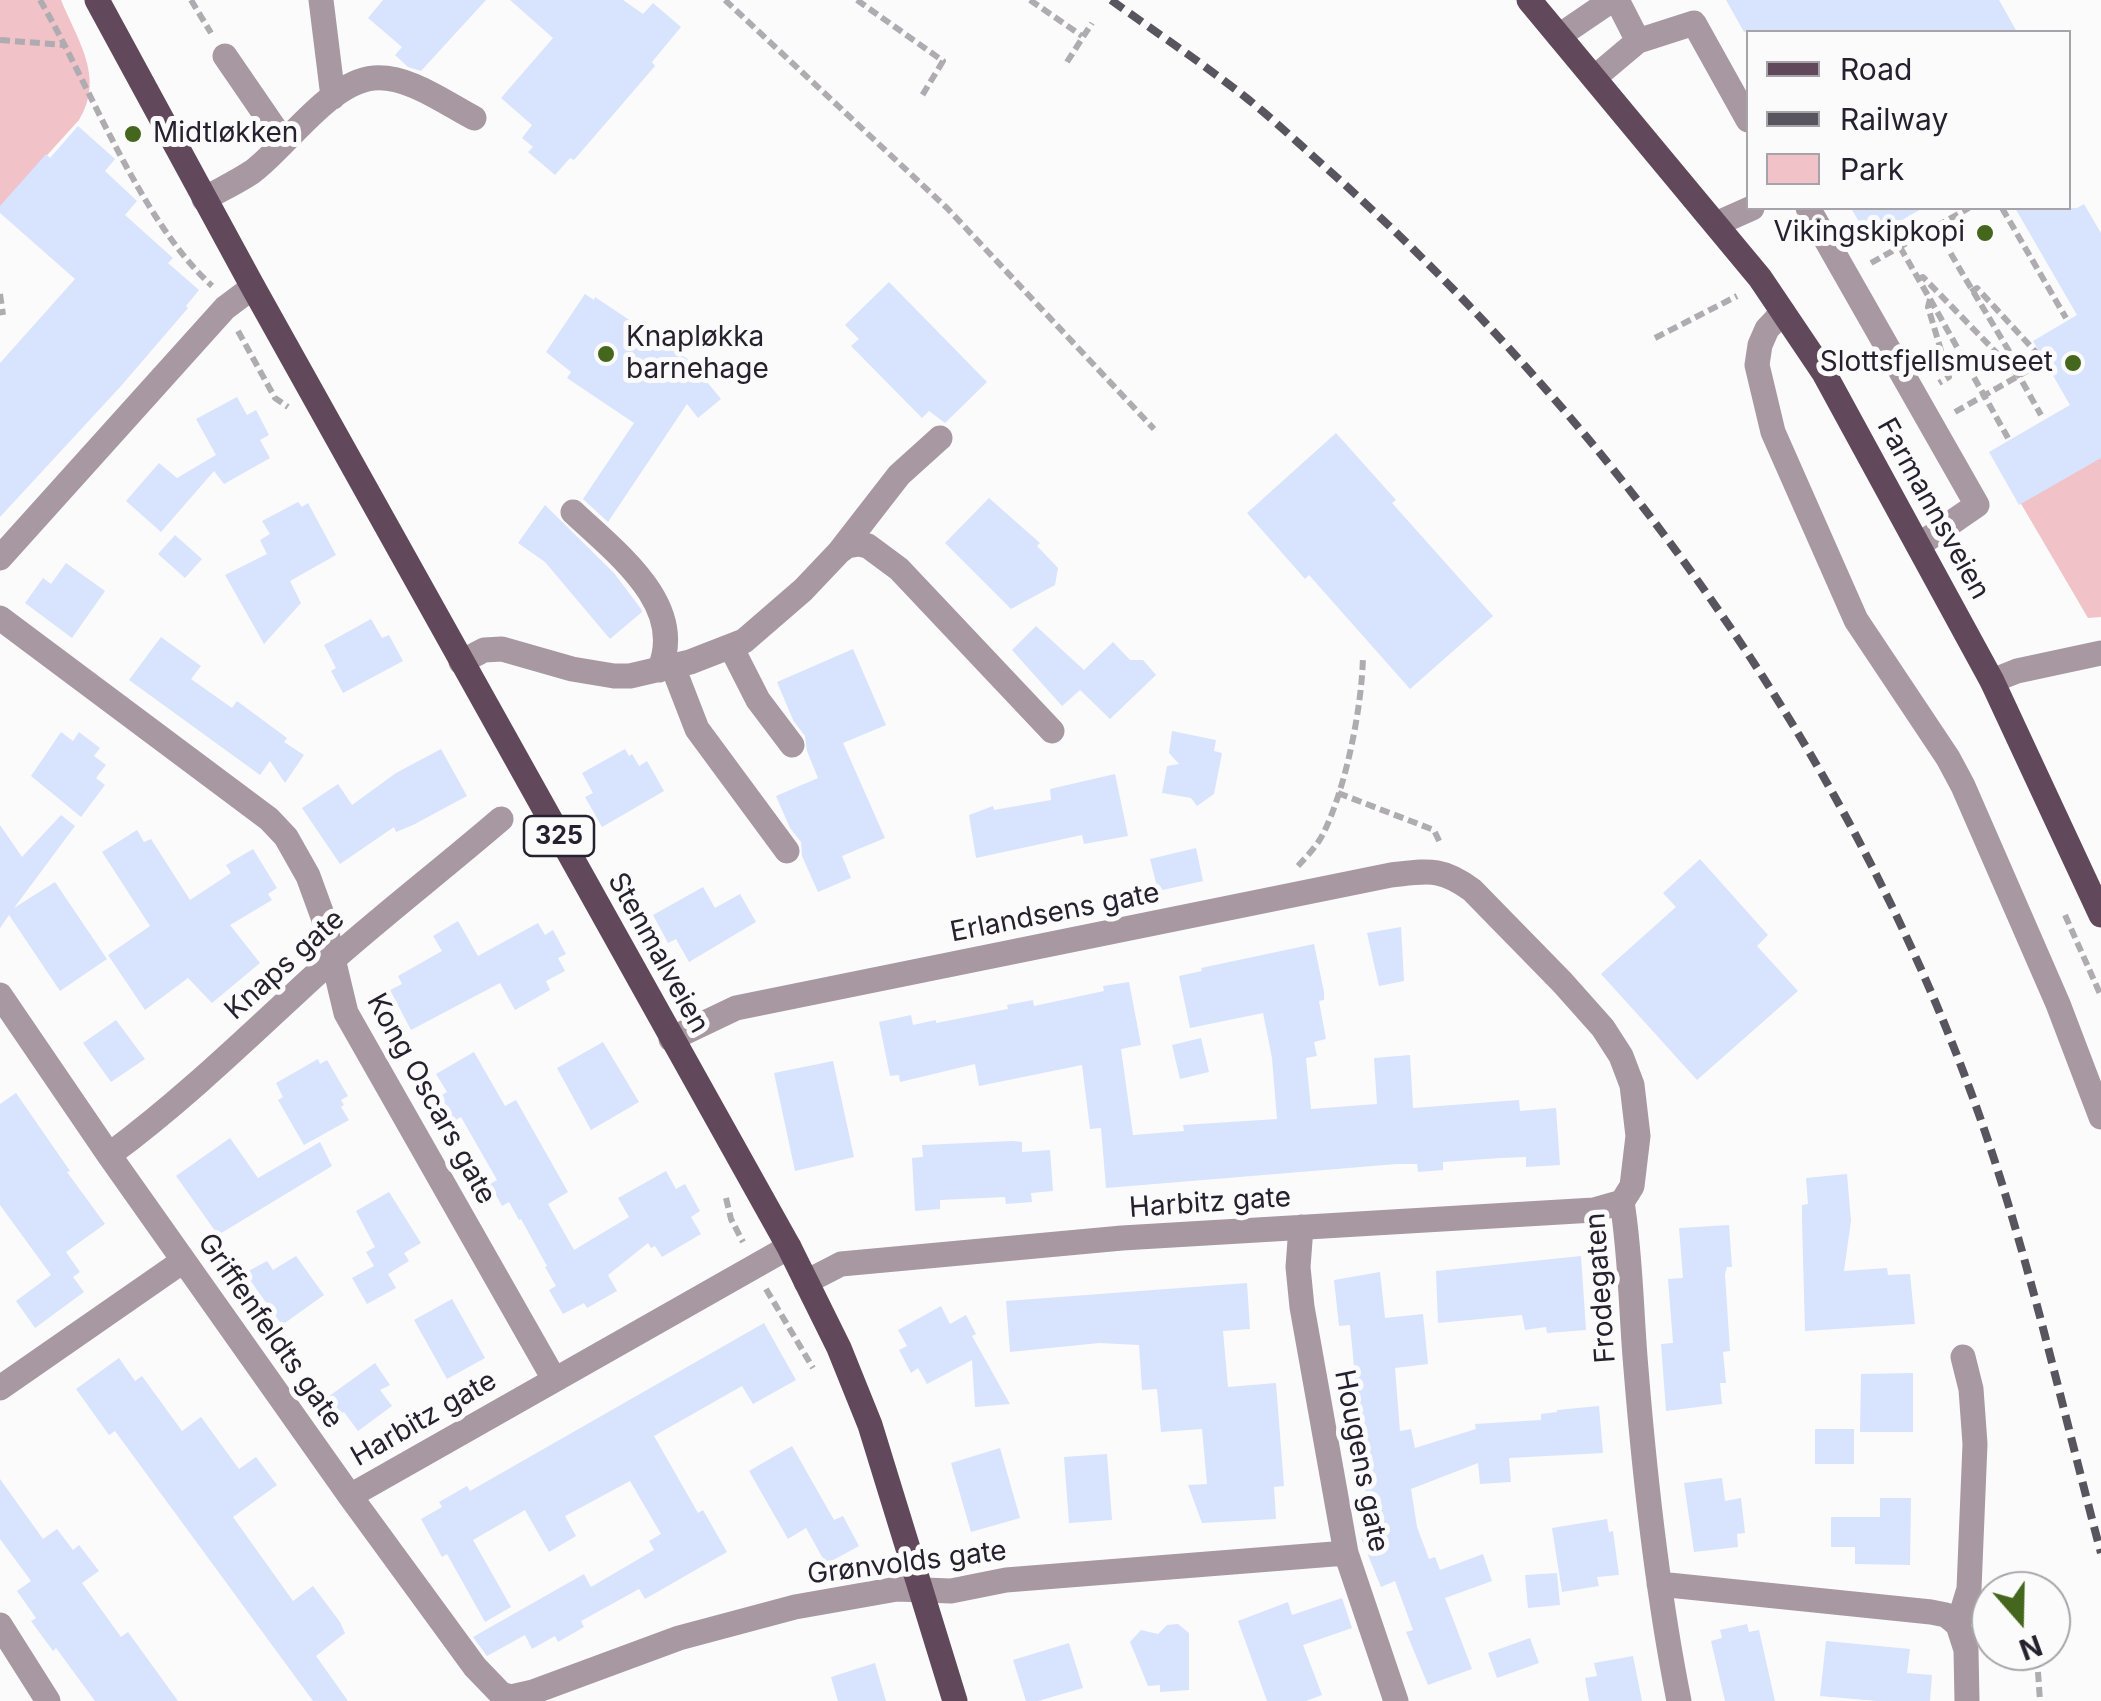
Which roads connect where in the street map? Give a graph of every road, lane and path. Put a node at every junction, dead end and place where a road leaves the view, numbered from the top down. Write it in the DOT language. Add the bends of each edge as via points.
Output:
graph roads {
  1 [pos="97,0"];
  2 [pos="191,0"];
  3 [pos="321,0"];
  4 [pos="725,0"];
  5 [pos="856,0"];
  6 [pos="1030,0"];
  7 [pos="1530,0"];
  8 [pos="1615,0"];
  9 [pos="1092,23"];
  10 [pos="1082,36"];
  11 [pos="1560,36"];
  12 [pos="0,40"];
  13 [pos="1638,40"];
  14 [pos="65,45"];
  15 [pos="225,56"];
  16 [pos="1068,62"];
  17 [pos="1594,78"];
  18 [pos="333,97"];
  19 [pos="920,99"];
  20 [pos="1746,116"];
  21 [pos="474,118"];
  22 [pos="284,142"];
  23 [pos="204,198"];
  24 [pos="1748,210"];
  25 [pos="1809,210"];
  26 [pos="1965,210"];
  27 [pos="2003,210"];
  28 [pos="1716,224"];
  29 [pos="1936,226"];
  30 [pos="1900,247"];
  31 [pos="1848,276"];
  32 [pos="1918,279"];
  33 [pos="252,287"];
  34 [pos="1971,292"];
  35 [pos="0,294"];
  36 [pos="1737,296"];
  37 [pos="1930,300"];
  38 [pos="1783,312"];
  39 [pos="2,315"];
  40 [pos="2066,318"];
  41 [pos="1655,338"];
  42 [pos="2018,376"];
  43 [pos="1916,396"];
  44 [pos="1985,396"];
  45 [pos="1965,407"];
  46 [pos="2041,414"];
  47 [pos="1154,429"];
  48 [pos="940,438"];
  49 [pos="2008,438"];
  50 [pos="573,512"];
  51 [pos="1919,545"];
  52 [pos="840,552"];
  53 [pos="0,558"];
  54 [pos="0,618"];
  55 [pos="731,648"];
  56 [pos="2101,653"];
  57 [pos="1363,656"];
  58 [pos="461,662"];
  59 [pos="666,669"];
  60 [pos="1992,681"];
  61 [pos="1052,731"];
  62 [pos="792,745"];
  63 [pos="1338,793"];
  64 [pos="501,819"];
  65 [pos="787,851"];
  66 [pos="1456,878"];
  67 [pos="1257,902"];
  68 [pos="2062,906"];
  69 [pos="2101,915"];
  70 [pos="331,962"];
  71 [pos="0,994"];
  72 [pos="2101,996"];
  73 [pos="671,1039"];
  74 [pos="2101,1117"];
  75 [pos="109,1155"];
  76 [pos="1622,1202"];
  77 [pos="1302,1227"];
  78 [pos="789,1247"];
  79 [pos="183,1261"];
  80 [pos="806,1282"];
  81 [pos="1962,1358"];
  82 [pos="554,1378"];
  83 [pos="0,1388"];
  84 [pos="350,1496"];
  85 [pos="1346,1553"];
  86 [pos="1659,1584"];
  87 [pos="923,1590"];
  88 [pos="0,1625"];
  89 [pos="1958,1626"];
  90 [pos="2038,1672"];
  91 [pos="497,1697"];
  92 [pos="46,1700"];
  93 [pos="954,1701"];
  94 [pos="1396,1701"];
  95 [pos="1680,1701"];
  96 [pos="1967,1701"];
  97 [pos="2040,1701"];
  1 -- 23 [label="main road, Stenmalveien / 325"];
  2 -- 15 [label="path"];
  3 -- 18 [label="street"];
  4 -- 47 [label="path" via="948,208"];
  5 -- 19 [label="path" via="943,61"];
  6 -- 10 [label="path"];
  7 -- 11 [label="main road, Farmannsveien"];
  8 -- 11 [label="street"];
  8 -- 13 [label="street"];
  9 -- 10 [label="path"];
  10 -- 16 [label="path"];
  11 -- 17 [label="main road, Farmannsveien"];
  12 -- 14 [label="path"];
  13 -- 17 [label="street"];
  13 -- 20 [label="street" via="1694,23"];
  15 -- 22 [label="street"];
  17 -- 28 [label="main road, Farmannsveien"];
  18 -- 21 [label="street" via="375,78 403,82"];
  18 -- 22 [label="street"];
  22 -- 23 [label="street" via="252,171"];
  23 -- 33 [label="main road, Stenmalveien / 325"];
  24 -- 28 [label="street"];
  25 -- 31 [label="street"];
  26 -- 29 [label="path"];
  27 -- 40 [label="path"];
  28 -- 38 [label="main road, Farmannsveien"];
  29 -- 30 [label="path"];
  29 -- 34 [label="path"];
  30 -- 31 [label="path"];
  30 -- 32 [label="path"];
  31 -- 43 [label="street"];
  32 -- 37 [label="path"];
  32 -- 42 [label="path"];
  33 -- 53 [label="street" via="212,322"];
  33 -- 58 [label="main road, Stenmalveien / 325"];
  34 -- 42 [label="path"];
  34 -- 42 [label="path" via="1978,288 2044,362"];
  35 -- 39 [label="path"];
  36 -- 41 [label="path"];
  37 -- 43 [label="path" via="1948,377"];
  37 -- 44 [label="path"];
  38 -- 51 [label="main road, Farmannsveien"];
  38 -- 74 [label="street" via="1766,329 1757,365 1774,432 1856,620 1964,786"];
  42 -- 44 [label="path"];
  42 -- 46 [label="path"];
  43 -- 51 [label="street" via="1977,504"];
  44 -- 45 [label="path"];
  44 -- 49 [label="path"];
  48 -- 52 [label="street" via="899,476"];
  50 -- 59 [label="street" via="653,596 664,622"];
  51 -- 60 [label="main road, Farmannsveien"];
  52 -- 55 [label="street"];
  52 -- 61 [label="street" via="868,546 899,569"];
  54 -- 70 [label="street, Kong Oscars gate" via="277,828 308,876"];
  55 -- 59 [label="street"];
  55 -- 62 [label="street"];
  56 -- 60 [label="street"];
  57 -- 63 [label="path" via="1362,692"];
  58 -- 59 [label="street" via="502,649 598,674"];
  58 -- 73 [label="main road, Stenmalveien / 325"];
  59 -- 65 [label="street" via="697,730"];
  60 -- 69 [label="main road, Farmannsveien"];
  63 -- 66 [label="path" via="1434,830"];
  63 -- 67 [label="path" via="1322,837"];
  64 -- 70 [label="street, Knaps gate"];
  66 -- 67 [label="street, Erlandsens gate" via="1436,870 1391,875"];
  66 -- 76 [label="street, Frodegaten" via="1562,982 1621,1056 1638,1136 1632,1186"];
  67 -- 73 [label="street, Erlandsens gate" via="736,1008"];
  68 -- 72 [label="path"];
  70 -- 75 [label="street, Knaps gate"];
  70 -- 82 [label="street, Kong Oscars gate" via="346,1013"];
  71 -- 75 [label="street, Griffenfeldts gate"];
  73 -- 78 [label="main road, Stenmalveien / 325"];
  75 -- 79 [label="street, Griffenfeldts gate"];
  76 -- 77 [label="street, Harbitz gate" via="1594,1210"];
  76 -- 86 [label="street, Frodegaten"];
  77 -- 80 [label="street, Harbitz gate" via="841,1264"];
  77 -- 85 [label="street, Hougens gate" via="1302,1307"];
  78 -- 80 [label="main road, Stenmalveien / 325"];
  78 -- 82 [label="street, Harbitz gate"];
  79 -- 83 [label="street"];
  79 -- 84 [label="street, Griffenfeldts gate"];
  80 -- 87 [label="main road, Stenmalveien / 325" via="870,1425"];
  81 -- 89 [label="street" via="1975,1444 1968,1589"];
  82 -- 84 [label="street, Harbitz gate"];
  84 -- 91 [label="street, Griffenfeldts gate"];
  85 -- 87 [label="street, Grønvolds gate"];
  85 -- 94 [label="street, Hougens gate"];
  86 -- 89 [label="street" via="1931,1612"];
  86 -- 95 [label="street, Frodegaten"];
  87 -- 91 [label="street, Grønvolds gate" via="795,1607 679,1638 534,1692"];
  87 -- 93 [label="main road, Stenmalveien / 325"];
  88 -- 92 [label="street"];
  89 -- 96 [label="street" via="1966,1650"];
  90 -- 97 [label="path"];
}
